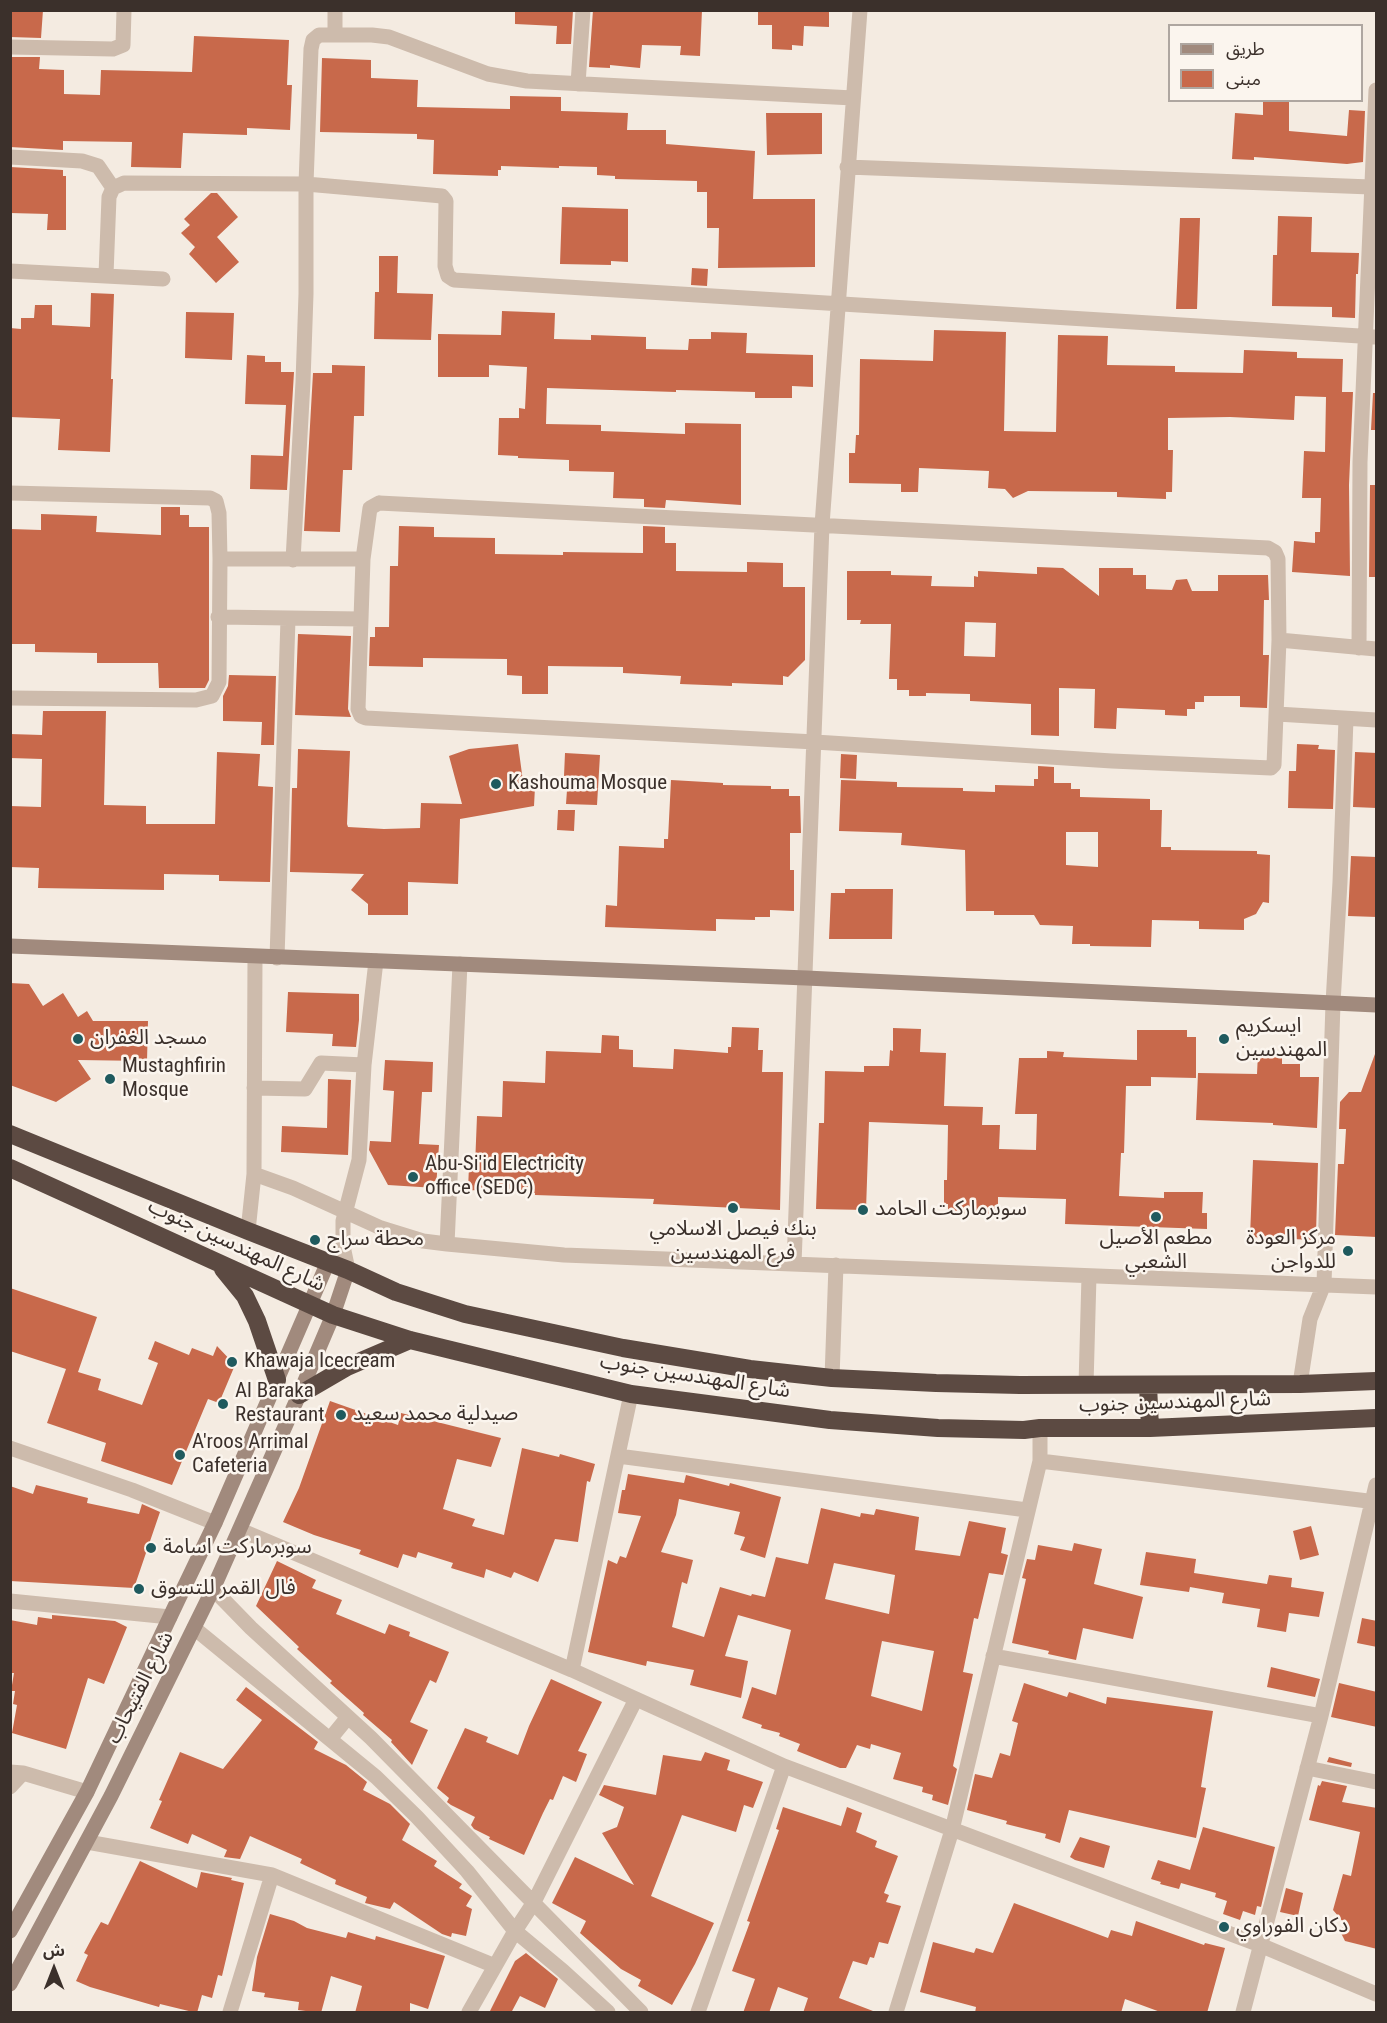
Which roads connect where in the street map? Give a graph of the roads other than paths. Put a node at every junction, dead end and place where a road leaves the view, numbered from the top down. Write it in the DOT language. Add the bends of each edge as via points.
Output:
graph roads {
  1 [pos="124,10"];
  2 [pos="335,10"];
  3 [pos="583,10"];
  4 [pos="860,10"];
  5 [pos="335,35"];
  6 [pos="10,47"];
  7 [pos="578,84"];
  8 [pos="1377,90"];
  9 [pos="852,98"];
  10 [pos="10,157"];
  11 [pos="847,167"];
  12 [pos="306,184"];
  13 [pos="1371,187"];
  14 [pos="113,188"];
  15 [pos="10,271"];
  16 [pos="106,276"];
  17 [pos="163,279"];
  18 [pos="838,304"];
  19 [pos="1372,337"];
  20 [pos="10,493"];
  21 [pos="822,525"];
  22 [pos="220,559"];
  23 [pos="363,559"];
  24 [pos="292,560"];
  25 [pos="218,617"];
  26 [pos="288,619"];
  27 [pos="360,619"];
  28 [pos="1280,640"];
  29 [pos="1359,648"];
  30 [pos="1377,650"];
  31 [pos="10,698"];
  32 [pos="1276,714"];
  33 [pos="1346,719"];
  34 [pos="1377,720"];
  35 [pos="815,742"];
  36 [pos="10,946"];
  37 [pos="255,957"];
  38 [pos="277,958"];
  39 [pos="376,961"];
  40 [pos="460,964"];
  41 [pos="806,978"];
  42 [pos="1333,1003"];
  43 [pos="1377,1005"];
  44 [pos="364,1065"];
  45 [pos="254,1088"];
  46 [pos="10,1134"];
  47 [pos="10,1168"];
  48 [pos="254,1174"];
  49 [pos="344,1212"];
  50 [pos="248,1231"];
  51 [pos="447,1244"];
  52 [pos="343,1245"];
  53 [pos="328,1262"];
  54 [pos="794,1264"];
  55 [pos="220,1265"];
  56 [pos="836,1265"];
  57 [pos="348,1270"];
  58 [pos="1089,1276"];
  59 [pos="1324,1284"];
  60 [pos="1377,1287"];
  61 [pos="308,1305"];
  62 [pos="333,1315"];
  63 [pos="410,1340"];
  64 [pos="832,1378"];
  65 [pos="277,1380"];
  66 [pos="1377,1381"];
  67 [pos="1300,1384"];
  68 [pos="1086,1385"];
  69 [pos="1148,1385"];
  70 [pos="631,1394"];
  71 [pos="299,1395"];
  72 [pos="1377,1418"];
  73 [pos="1040,1428"];
  74 [pos="1150,1428"];
  75 [pos="10,1448"];
  76 [pos="618,1456"];
  77 [pos="1040,1461"];
  78 [pos="1377,1485"];
  79 [pos="1374,1502"];
  80 [pos="1027,1510"];
  81 [pos="215,1523"];
  82 [pos="240,1530"];
  83 [pos="213,1589"];
  84 [pos="10,1601"];
  85 [pos="170,1617"];
  86 [pos="194,1628"];
  87 [pos="993,1656"];
  88 [pos="572,1670"];
  89 [pos="636,1699"];
  90 [pos="348,1716"];
  91 [pos="1321,1716"];
  92 [pos="330,1739"];
  93 [pos="784,1766"];
  94 [pos="1307,1768"];
  95 [pos="16,1772"];
  96 [pos="1377,1782"];
  97 [pos="10,1787"];
  98 [pos="87,1792"];
  99 [pos="952,1830"];
  100 [pos="87,1842"];
  101 [pos="272,1875"];
  102 [pos="534,1902"];
  103 [pos="10,1931"];
  104 [pos="515,1931"];
  105 [pos="1260,1945"];
  106 [pos="581,1952"];
  107 [pos="495,1966"];
  108 [pos="563,1971"];
  109 [pos="10,1983"];
  110 [pos="1377,1994"];
  111 [pos="230,2013"];
  112 [pos="469,2013"];
  113 [pos="608,2013"];
  114 [pos="641,2013"];
  115 [pos="698,2013"];
  116 [pos="896,2013"];
  117 [pos="1242,2013"];
  1 -- 6 [label="street" via="123,45 113,49"];
  2 -- 5 [label="street"];
  3 -- 7 [label="street"];
  4 -- 9 [label="street"];
  5 -- 7 [label="street" via="388,38 509,79"];
  5 -- 12 [label="street" via="319,35 310,49"];
  7 -- 9 [label="street"];
  8 -- 13 [label="street"];
  9 -- 11 [label="street"];
  10 -- 14 [label="street" via="90,163 98,166"];
  11 -- 13 [label="street"];
  11 -- 18 [label="street"];
  12 -- 14 [label="street" via="124,183"];
  12 -- 18 [label="street" via="444,197 445,266 454,280"];
  12 -- 24 [label="street" via="306,294"];
  13 -- 19 [label="street"];
  14 -- 16 [label="street" via="109,197"];
  15 -- 16 [label="street"];
  16 -- 17 [label="street"];
  18 -- 19 [label="street"];
  18 -- 21 [label="street"];
  19 -- 29 [label="street" via="1360,462"];
  20 -- 22 [label="street" via="210,498 216,501 219,513"];
  21 -- 23 [label="street" via="379,503 370,508"];
  21 -- 28 [label="street" via="1268,548 1278,559"];
  21 -- 35 [label="street"];
  22 -- 24 [label="street"];
  22 -- 25 [label="street"];
  23 -- 24 [label="street"];
  23 -- 27 [label="street"];
  25 -- 26 [label="street"];
  25 -- 31 [label="street" via="219,682 212,696 196,700"];
  26 -- 27 [label="street"];
  26 -- 38 [label="street"];
  27 -- 35 [label="street" via="358,709 366,718"];
  28 -- 29 [label="street"];
  28 -- 32 [label="street"];
  29 -- 30 [label="street"];
  32 -- 33 [label="street"];
  32 -- 35 [label="street" via="1271,768"];
  33 -- 34 [label="street"];
  33 -- 42 [label="street"];
  35 -- 41 [label="street"];
  36 -- 37 [label="main road"];
  37 -- 38 [label="main road"];
  37 -- 45 [label="street"];
  38 -- 39 [label="main road"];
  39 -- 40 [label="main road"];
  39 -- 44 [label="street"];
  40 -- 41 [label="main road"];
  40 -- 51 [label="street"];
  41 -- 42 [label="main road"];
  41 -- 54 [label="street"];
  42 -- 43 [label="main road"];
  42 -- 59 [label="street"];
  44 -- 45 [label="street" via="321,1063 305,1089"];
  44 -- 49 [label="street" via="359,1160"];
  45 -- 48 [label="street"];
  46 -- 50 [label="highway, شارع المهندسين جنوب"];
  47 -- 55 [label="highway, شارع المهندسين جنوب"];
  48 -- 49 [label="street"];
  48 -- 50 [label="street"];
  49 -- 51 [label="street" via="423,1241"];
  49 -- 52 [label="street"];
  50 -- 53 [label="highway, شارع المهندسين جنوب"];
  51 -- 54 [label="street" via="564,1255"];
  52 -- 53 [label="street"];
  52 -- 57 [label="street"];
  53 -- 57 [label="highway, شارع المهندسين جنوب"];
  53 -- 61 [label="main road, شارع الفتيحاب"];
  54 -- 56 [label="street"];
  55 -- 61 [label="highway, شارع المهندسين جنوب"];
  55 -- 65 [label="highway" via="249,1304"];
  56 -- 58 [label="street"];
  56 -- 64 [label="street"];
  57 -- 62 [label="main road, شارع الفتيحاب"];
  57 -- 64 [label="highway, شارع المهندسين جنوب" via="396,1292 465,1314 624,1348"];
  58 -- 59 [label="street"];
  58 -- 68 [label="street"];
  59 -- 60 [label="street"];
  59 -- 67 [label="street" via="1310,1319"];
  61 -- 62 [label="highway, شارع المهندسين جنوب"];
  61 -- 65 [label="main road, شارع الفتيحاب"];
  62 -- 63 [label="highway, شارع المهندسين جنوب"];
  62 -- 71 [label="main road, شارع الفتيحاب"];
  63 -- 70 [label="highway, شارع المهندسين جنوب"];
  63 -- 71 [label="highway" via="347,1367"];
  64 -- 68 [label="highway, شارع المهندسين جنوب"];
  65 -- 81 [label="main road, شارع الفتيحاب"];
  66 -- 67 [label="highway, شارع المهندسين جنوب"];
  67 -- 69 [label="highway, شارع المهندسين جنوب"];
  68 -- 69 [label="highway, شارع المهندسين جنوب"];
  69 -- 74 [label="highway"];
  70 -- 73 [label="highway, شارع المهندسين جنوب" via="830,1420 938,1428"];
  70 -- 76 [label="street"];
  71 -- 82 [label="main road, شارع الفتيحاب"];
  72 -- 74 [label="highway, شارع المهندسين جنوب"];
  73 -- 74 [label="highway, شارع المهندسين جنوب"];
  73 -- 77 [label="street"];
  75 -- 81 [label="street"];
  76 -- 80 [label="street"];
  76 -- 88 [label="street"];
  77 -- 79 [label="street"];
  77 -- 80 [label="street"];
  78 -- 79 [label="street"];
  79 -- 91 [label="street"];
  80 -- 87 [label="street"];
  81 -- 85 [label="main road, شارع الفتيحاب"];
  82 -- 83 [label="main road, شارع الفتيحاب"];
  82 -- 88 [label="street"];
  83 -- 86 [label="main road, شارع الفتيحاب"];
  83 -- 90 [label="street"];
  84 -- 85 [label="street"];
  85 -- 98 [label="main road, شارع الفتيحاب"];
  86 -- 92 [label="street"];
  86 -- 100 [label="main road, شارع الفتيحاب"];
  87 -- 91 [label="street"];
  87 -- 99 [label="street"];
  88 -- 89 [label="street"];
  89 -- 93 [label="street"];
  89 -- 102 [label="street"];
  90 -- 92 [label="street"];
  90 -- 102 [label="street"];
  91 -- 94 [label="street"];
  92 -- 104 [label="street" via="417,1817"];
  93 -- 99 [label="street"];
  93 -- 115 [label="street"];
  94 -- 96 [label="street"];
  94 -- 105 [label="street"];
  95 -- 97 [label="street"];
  95 -- 98 [label="street"];
  98 -- 103 [label="main road, شارع الفتيحاب"];
  99 -- 105 [label="street"];
  99 -- 116 [label="street"];
  100 -- 101 [label="street"];
  100 -- 109 [label="main road, شارع الفتيحاب"];
  101 -- 107 [label="street"];
  101 -- 111 [label="street"];
  102 -- 104 [label="street"];
  102 -- 106 [label="street"];
  104 -- 107 [label="street"];
  104 -- 108 [label="street"];
  105 -- 110 [label="street"];
  105 -- 117 [label="street"];
  106 -- 108 [label="street"];
  106 -- 114 [label="street"];
  107 -- 112 [label="street"];
  108 -- 113 [label="street"];
}
